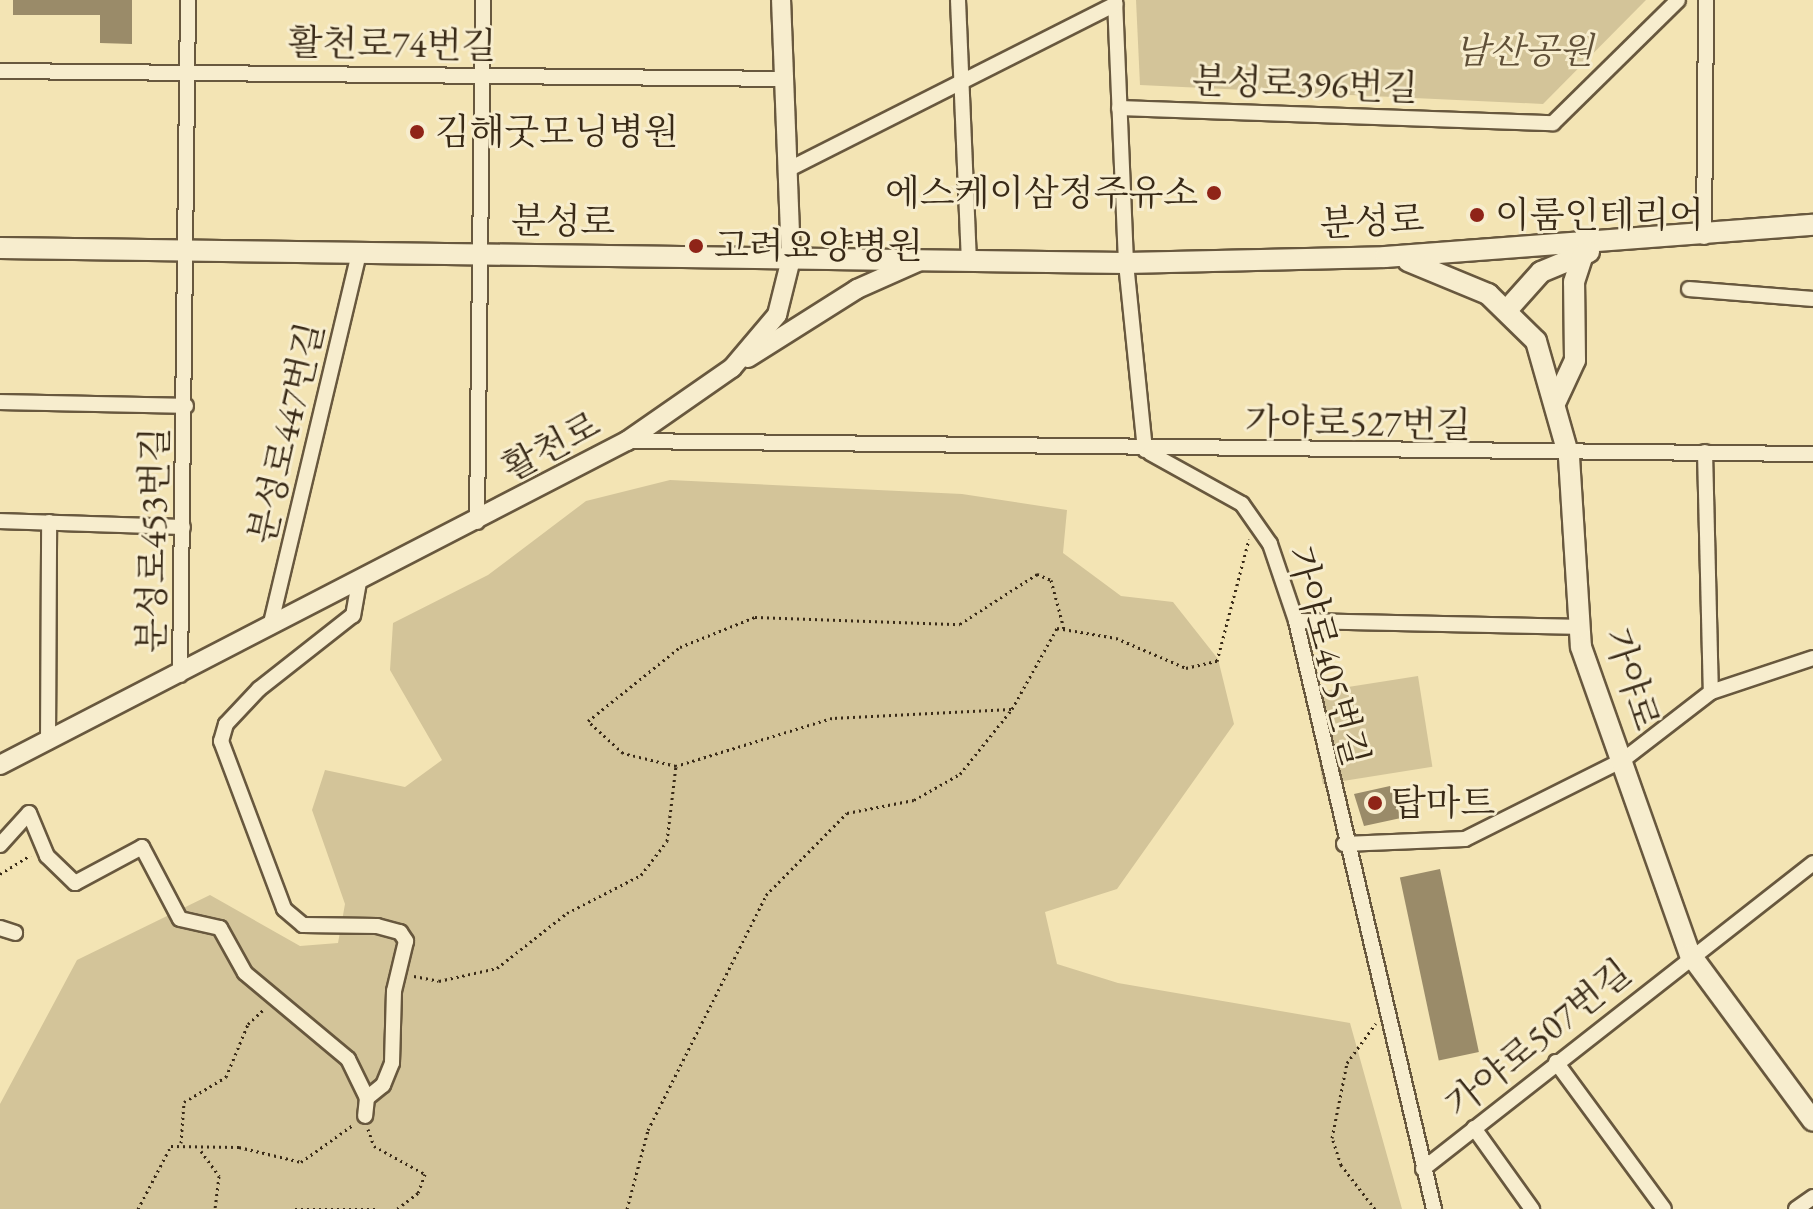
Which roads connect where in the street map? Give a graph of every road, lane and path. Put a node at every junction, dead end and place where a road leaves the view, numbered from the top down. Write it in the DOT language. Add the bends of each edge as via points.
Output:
graph roads {
  1 [pos="188,0"];
  2 [pos="483,0"];
  3 [pos="781,0"];
  4 [pos="958,0"];
  5 [pos="1678,0"];
  6 [pos="1706,0"];
  7 [pos="1115,2"];
  8 [pos="0,71"];
  9 [pos="189,71"];
  10 [pos="482,76"];
  11 [pos="784,79"];
  12 [pos="962,81"];
  13 [pos="1119,108"];
  14 [pos="787,170"];
  15 [pos="1813,225"];
  16 [pos="1704,237"];
  17 [pos="1607,244"];
  18 [pos="0,248"];
  19 [pos="190,250"];
  20 [pos="359,253"];
  21 [pos="481,254"];
  22 [pos="1583,255"];
  23 [pos="1385,257"];
  24 [pos="791,259"];
  25 [pos="921,260"];
  26 [pos="969,261"];
  27 [pos="1126,263"];
  28 [pos="1689,289"];
  29 [pos="1813,299"];
  30 [pos="1507,310"];
  31 [pos="732,368"];
  32 [pos="1556,401"];
  33 [pos="0,402"];
  34 [pos="186,406"];
  35 [pos="627,441"];
  36 [pos="1145,450"];
  37 [pos="1705,452"];
  38 [pos="1813,454"];
  39 [pos="1569,457"];
  40 [pos="0,521"];
  41 [pos="1255,521"];
  42 [pos="49,522"];
  43 [pos="477,522"];
  44 [pos="183,527"];
  45 [pos="359,582"];
  46 [pos="1296,621"];
  47 [pos="270,627"];
  48 [pos="1578,627"];
  49 [pos="1064,629"];
  50 [pos="1813,658"];
  51 [pos="180,675"];
  52 [pos="1711,692"];
  53 [pos="1012,709"];
  54 [pos="48,742"];
  55 [pos="1623,760"];
  56 [pos="0,765"];
  57 [pos="676,766"];
  58 [pos="1344,844"];
  59 [pos="0,845"];
  60 [pos="47,856"];
  61 [pos="1813,863"];
  62 [pos="0,874"];
  63 [pos="0,928"];
  64 [pos="15,933"];
  65 [pos="1690,954"];
  66 [pos="403,971"];
  67 [pos="275,999"];
  68 [pos="1384,1015"];
  69 [pos="1556,1062"];
  70 [pos="367,1098"];
  71 [pos="365,1116"];
  72 [pos="1813,1121"];
  73 [pos="1474,1128"];
  74 [pos="181,1143"];
  75 [pos="201,1151"];
  76 [pos="1423,1169"];
  77 [pos="1813,1197"];
  78 [pos="138,1209"];
  79 [pos="215,1209"];
  80 [pos="295,1209"];
  81 [pos="375,1209"];
  82 [pos="397,1209"];
  83 [pos="627,1209"];
  84 [pos="1375,1209"];
  85 [pos="1434,1209"];
  86 [pos="1532,1209"];
  87 [pos="1664,1209"];
  88 [pos="1796,1209"];
  1 -- 9 [label="street, 분성로453번길"];
  2 -- 10 [label="street"];
  3 -- 11 [label="street, 활천로"];
  4 -- 12 [label="street"];
  5 -- 13 [label="street, 분성로396번길" via="1553,123"];
  6 -- 16 [label="street"];
  7 -- 12 [label="street"];
  7 -- 13 [label="street"];
  8 -- 9 [label="street, 활천로74번길"];
  9 -- 10 [label="street, 활천로74번길"];
  9 -- 19 [label="street, 분성로453번길"];
  10 -- 11 [label="street, 활천로74번길"];
  10 -- 21 [label="street"];
  11 -- 14 [label="street, 활천로"];
  12 -- 14 [label="street"];
  12 -- 26 [label="street"];
  13 -- 27 [label="street"];
  14 -- 24 [label="street, 활천로"];
  15 -- 16 [label="main road, 분성로"];
  16 -- 17 [label="main road, 분성로"];
  17 -- 22 [label="main road"];
  17 -- 23 [label="main road, 분성로"];
  18 -- 19 [label="main road, 분성로"];
  19 -- 20 [label="main road, 분성로"];
  19 -- 34 [label="street, 분성로453번길"];
  20 -- 21 [label="main road, 분성로"];
  20 -- 47 [label="street, 분성로447번길"];
  21 -- 24 [label="main road, 분성로"];
  21 -- 43 [label="street"];
  22 -- 30 [label="main road" via="1541,272"];
  22 -- 32 [label="main road" via="1574,282 1575,360"];
  23 -- 27 [label="main road, 분성로"];
  23 -- 30 [label="main road, 가야로" via="1435,266"];
  24 -- 25 [label="main road, 분성로"];
  24 -- 31 [label="street, 활천로" via="777,315"];
  25 -- 26 [label="main road, 분성로"];
  25 -- 31 [label="street" via="857,289"];
  26 -- 27 [label="main road, 분성로"];
  27 -- 36 [label="street"];
  28 -- 29 [label="street"];
  30 -- 32 [label="main road, 가야로" via="1536,341"];
  31 -- 35 [label="street, 활천로"];
  32 -- 39 [label="main road, 가야로"];
  33 -- 34 [label="street, 분성로453번길"];
  34 -- 44 [label="street, 분성로453번길"];
  35 -- 36 [label="street, 가야로405번길"];
  35 -- 43 [label="street, 활천로"];
  36 -- 39 [label="street, 가야로527번길"];
  36 -- 41 [label="street, 가야로405번길" via="1194,472"];
  37 -- 38 [label="street, 가야로527번길"];
  37 -- 39 [label="street, 가야로527번길"];
  37 -- 52 [label="street"];
  39 -- 48 [label="main road, 가야로"];
  40 -- 42 [label="street"];
  41 -- 46 [label="street, 가야로405번길"];
  41 -- 49 [label="path" via="1223,648 1205,669"];
  42 -- 44 [label="street"];
  42 -- 54 [label="street"];
  43 -- 45 [label="street, 활천로"];
  44 -- 51 [label="street, 분성로453번길"];
  45 -- 47 [label="street, 활천로"];
  45 -- 66 [label="street" via="353,615 259,689 226,724 221,741 284,909 303,925 327,930 400,932"];
  46 -- 48 [label="street"];
  46 -- 58 [label="street, 가야로405번길"];
  47 -- 51 [label="street, 활천로"];
  48 -- 55 [label="main road, 가야로"];
  49 -- 53 [label="path" via="1043,643"];
  49 -- 57 [label="path" via="1051,580 1037,574 960,624 795,615 721,625 680,647 588,721 623,753"];
  50 -- 52 [label="street"];
  51 -- 54 [label="street, 활천로"];
  52 -- 55 [label="street"];
  53 -- 57 [label="path" via="832,718"];
  53 -- 83 [label="path" via="960,774 914,800 847,813 766,895 648,1130"];
  54 -- 56 [label="street, 활천로"];
  55 -- 58 [label="street" via="1465,839"];
  55 -- 65 [label="main road, 가야로"];
  57 -- 66 [label="path" via="667,841 641,875 567,913 497,968 439,981"];
  58 -- 68 [label="street, 가야로405번길"];
  59 -- 60 [label="street" via="29,813"];
  60 -- 62 [label="path" via="22,855"];
  60 -- 67 [label="street" via="75,883 142,847 180,919 220,928 245,973"];
  61 -- 65 [label="street, 가야로507번길"];
  63 -- 64 [label="street"];
  65 -- 69 [label="street, 가야로507번길"];
  65 -- 72 [label="main road, 가야로"];
  66 -- 70 [label="street" via="394,991 392,1063 383,1085"];
  67 -- 70 [label="street" via="333,1040"];
  67 -- 74 [label="path" via="248,1024 226,1077 184,1102"];
  68 -- 76 [label="street, 가야로405번길"];
  68 -- 84 [label="path" via="1347,1063 1332,1138 1341,1165"];
  69 -- 73 [label="street, 가야로507번길"];
  69 -- 87 [label="street"];
  70 -- 71 [label="street"];
  71 -- 75 [label="path" via="301,1162 239,1147"];
  71 -- 82 [label="path" via="374,1146 425,1174 418,1193"];
  73 -- 76 [label="street, 가야로507번길"];
  73 -- 86 [label="street"];
  74 -- 75 [label="path"];
  74 -- 78 [label="path" via="164,1154"];
  75 -- 79 [label="path" via="219,1176"];
  76 -- 85 [label="street, 가야로405번길"];
  77 -- 88 [label="street"];
  80 -- 81 [label="path"];
}
